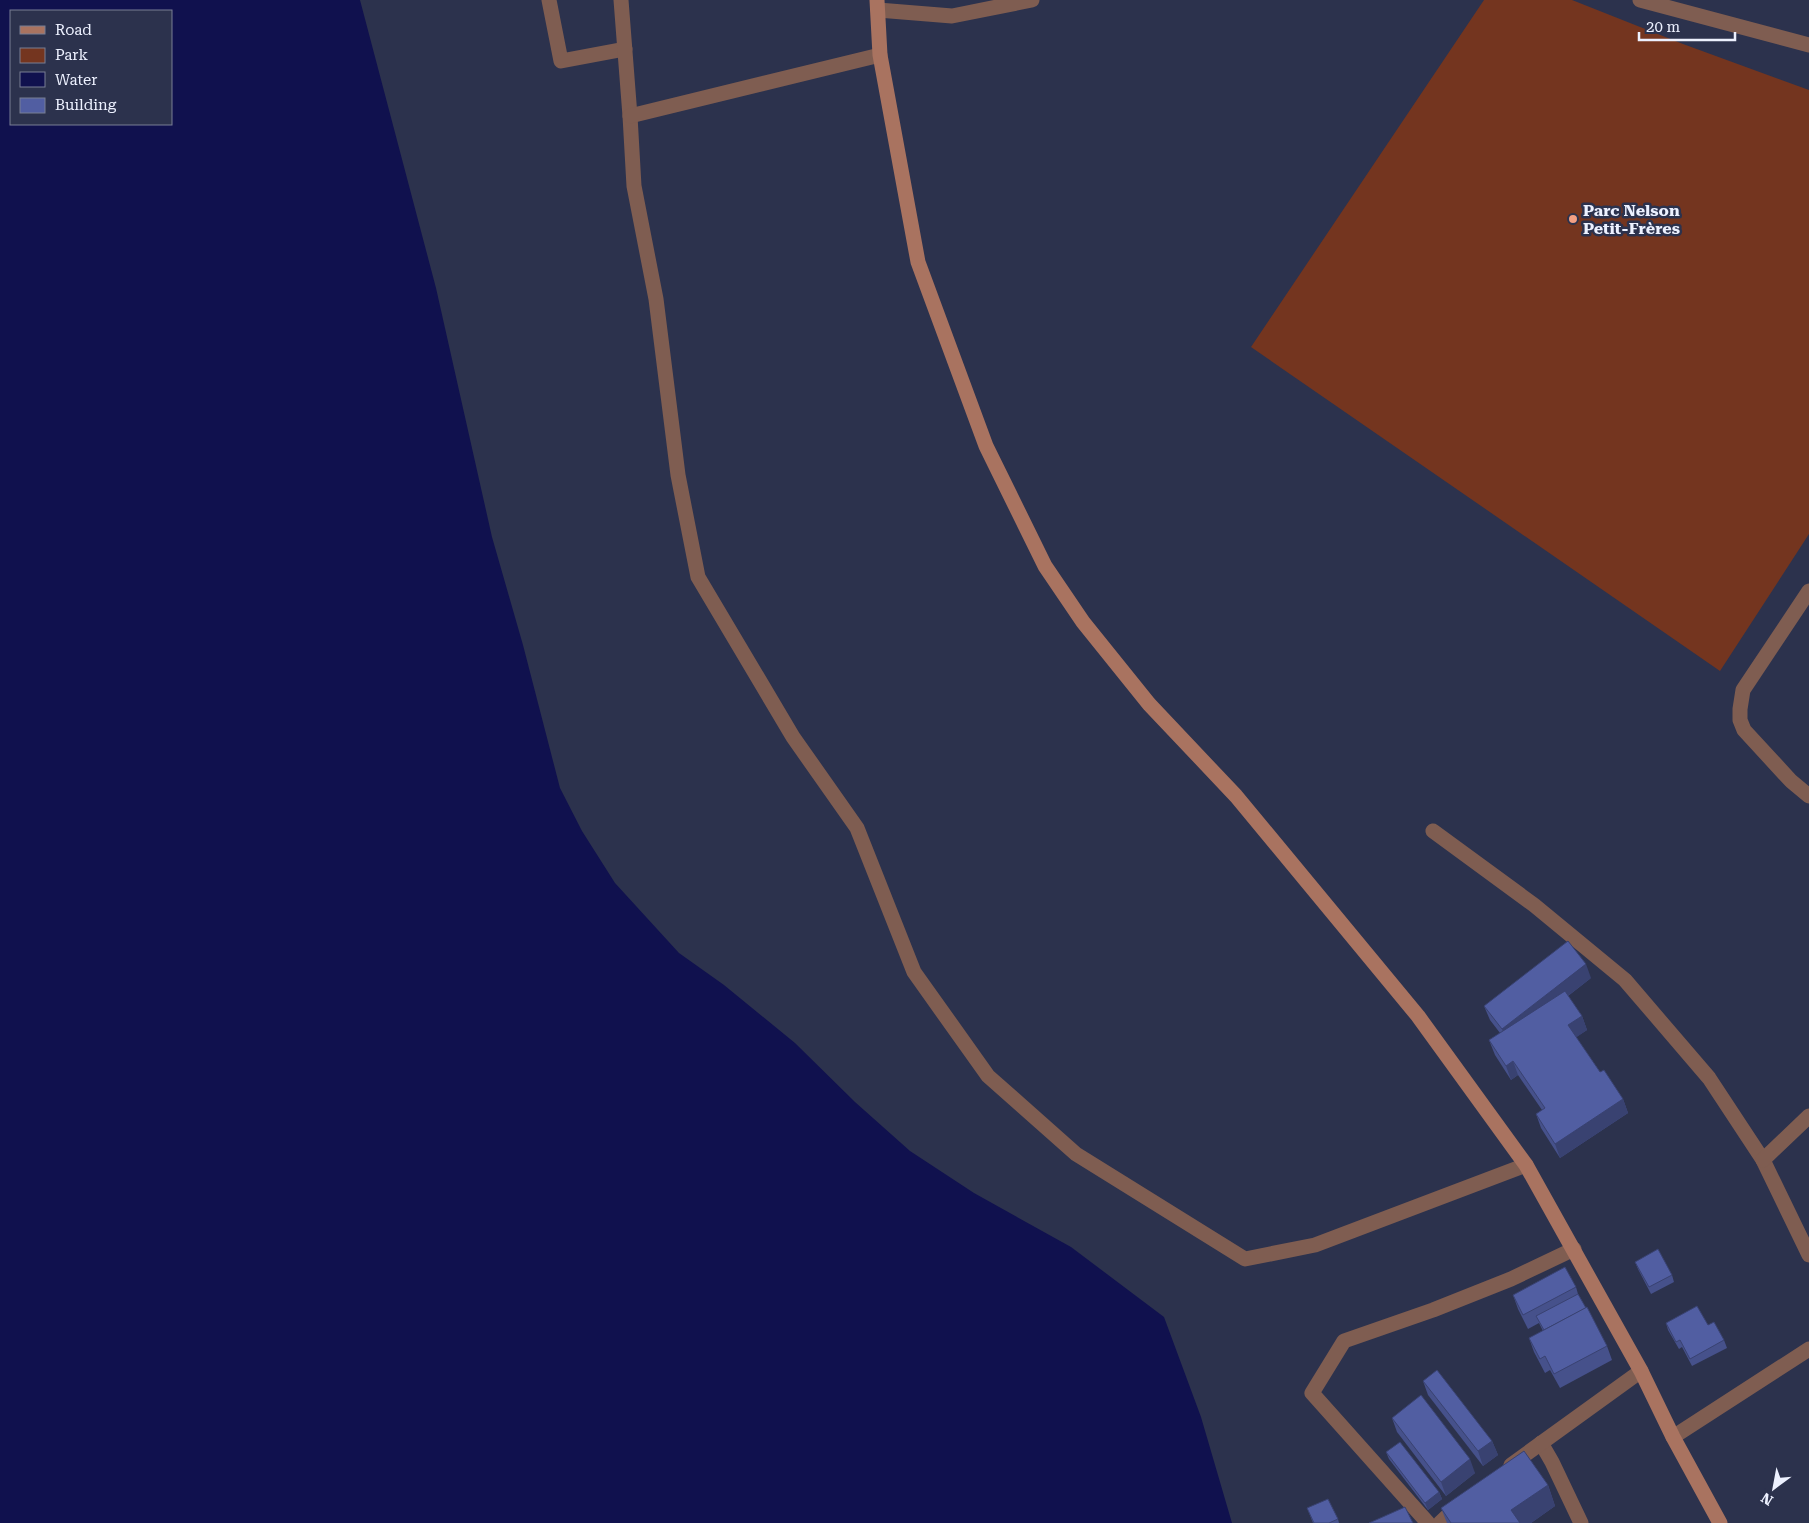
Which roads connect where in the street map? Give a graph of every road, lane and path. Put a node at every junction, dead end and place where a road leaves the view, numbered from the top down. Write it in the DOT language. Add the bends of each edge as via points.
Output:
graph roads {
  1 [pos="548,0"];
  2 [pos="621,0"];
  3 [pos="1032,0"];
  4 [pos="1640,0"];
  5 [pos="877,5"];
  6 [pos="1809,45"];
  7 [pos="625,49"];
  8 [pos="880,55"];
  9 [pos="630,116"];
  10 [pos="1809,591"];
  11 [pos="1809,796"];
  12 [pos="1433,831"];
  13 [pos="1809,1116"];
  14 [pos="1763,1160"];
  15 [pos="1526,1166"];
  16 [pos="1574,1249"];
  17 [pos="1809,1255"];
  18 [pos="1809,1349"];
  19 [pos="1641,1371"];
  20 [pos="1673,1437"];
  21 [pos="1541,1443"];
  22 [pos="1502,1471"];
  23 [pos="1472,1494"];
  24 [pos="1428,1523"];
  25 [pos="1440,1523"];
  26 [pos="1581,1523"];
  27 [pos="1720,1523"];
  1 -- 7 [label="street" via="561,61"];
  2 -- 7 [label="street"];
  3 -- 5 [label="street" via="952,16"];
  4 -- 6 [label="street"];
  5 -- 8 [label="main road"];
  7 -- 9 [label="street"];
  8 -- 9 [label="street"];
  8 -- 15 [label="main road" via="918,262 986,446 1045,566 1083,622 1149,704 1236,796 1418,1016"];
  9 -- 15 [label="street" via="634,186 656,300 678,475 698,577 793,737 857,828 914,972 988,1076 1076,1154 1245,1259 1315,1245"];
  10 -- 11 [label="street" via="1744,690 1740,709 1744,730"];
  12 -- 14 [label="street" via="1534,905 1624,980 1709,1078"];
  13 -- 14 [label="street"];
  14 -- 17 [label="street"];
  15 -- 16 [label="main road"];
  16 -- 19 [label="main road"];
  16 -- 24 [label="street" via="1511,1279 1344,1342 1312,1393"];
  18 -- 20 [label="street"];
  19 -- 20 [label="main road"];
  19 -- 21 [label="street"];
  20 -- 27 [label="main road"];
  21 -- 22 [label="street"];
  21 -- 26 [label="street"];
  23 -- 25 [label="street"];
}
